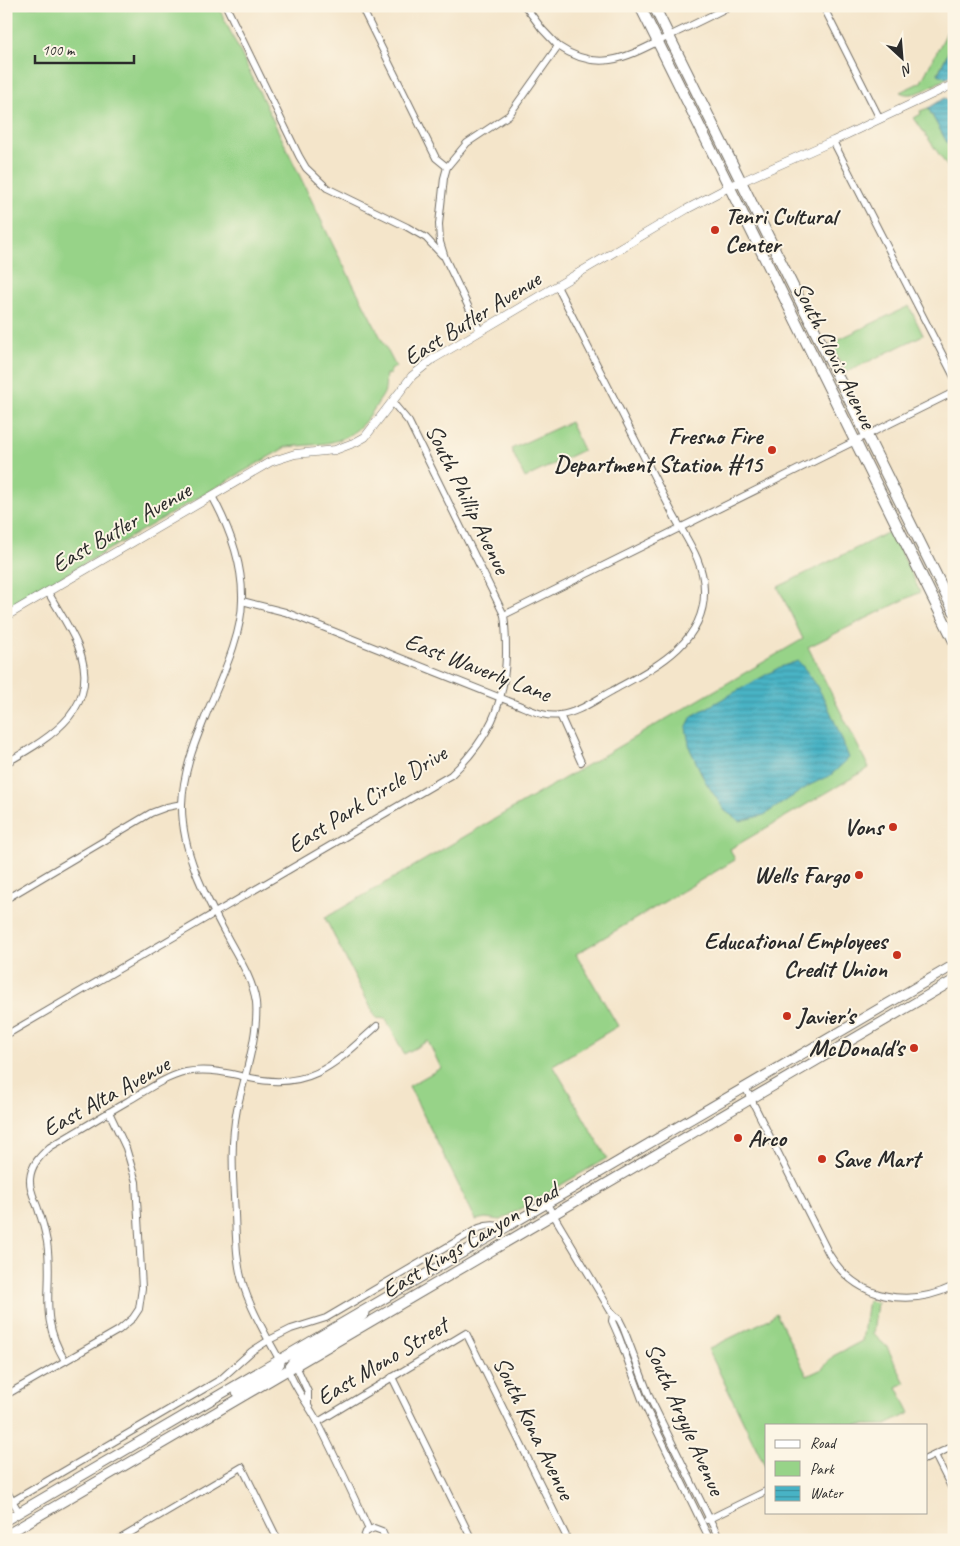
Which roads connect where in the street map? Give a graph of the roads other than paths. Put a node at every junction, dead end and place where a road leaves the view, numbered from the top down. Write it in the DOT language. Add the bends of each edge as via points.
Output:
graph roads {
  1 [pos="226,6"];
  2 [pos="361,6"];
  3 [pos="525,6"];
  4 [pos="640,6"];
  5 [pos="654,6"];
  6 [pos="730,6"];
  7 [pos="823,6"];
  8 [pos="669,36"];
  9 [pos="658,42"];
  10 [pos="558,46"];
  11 [pos="953,85"];
  12 [pos="880,119"];
  13 [pos="833,141"];
  14 [pos="447,167"];
  15 [pos="741,182"];
  16 [pos="729,187"];
  17 [pos="445,258"];
  18 [pos="557,286"];
  19 [pos="480,331"];
  20 [pos="954,377"];
  21 [pos="954,392"];
  22 [pos="393,402"];
  23 [pos="866,435"];
  24 [pos="854,440"];
  25 [pos="212,496"];
  26 [pos="682,527"];
  27 [pos="954,587"];
  28 [pos="944,591"];
  29 [pos="48,592"];
  30 [pos="242,601"];
  31 [pos="954,611"];
  32 [pos="504,615"];
  33 [pos="6,616"];
  34 [pos="954,641"];
  35 [pos="501,697"];
  36 [pos="560,715"];
  37 [pos="581,762"];
  38 [pos="6,764"];
  39 [pos="182,804"];
  40 [pos="6,898"];
  41 [pos="214,913"];
  42 [pos="954,964"];
  43 [pos="954,980"];
  44 [pos="924,982"];
  45 [pos="377,1026"];
  46 [pos="864,1032"];
  47 [pos="6,1036"];
  48 [pos="245,1077"];
  49 [pos="745,1087"];
  50 [pos="751,1098"];
  51 [pos="108,1112"];
  52 [pos="547,1204"];
  53 [pos="553,1214"];
  54 [pos="506,1227"];
  55 [pos="954,1286"];
  56 [pos="370,1307"];
  57 [pos="613,1315"];
  58 [pos="466,1333"];
  59 [pos="269,1340"];
  60 [pos="279,1359"];
  61 [pos="64,1361"];
  62 [pos="297,1364"];
  63 [pos="288,1369"];
  64 [pos="392,1377"];
  65 [pos="6,1395"];
  66 [pos="308,1404"];
  67 [pos="318,1422"];
  68 [pos="195,1424"];
  69 [pos="954,1446"];
  70 [pos="935,1455"];
  71 [pos="928,1458"];
  72 [pos="6,1490"];
  73 [pos="765,1492"];
  74 [pos="954,1493"];
  75 [pos="13,1502"];
  76 [pos="6,1505"];
  77 [pos="19,1512"];
  78 [pos="710,1519"];
  79 [pos="6,1520"];
  80 [pos="702,1523"];
  81 [pos="369,1530"];
  82 [pos="6,1535"];
  83 [pos="118,1540"];
  84 [pos="278,1540"];
  85 [pos="363,1540"];
  86 [pos="386,1540"];
  87 [pos="472,1540"];
  88 [pos="568,1540"];
  89 [pos="710,1540"];
  90 [pos="720,1540"];
  1 -- 17 [label="street" via="306,168 327,188 426,238"];
  2 -- 14 [label="street" via="436,158"];
  3 -- 10 [label="street"];
  4 -- 9 [label="main road, South Clovis Avenue"];
  5 -- 8 [label="main road, South Clovis Avenue"];
  6 -- 8 [label="street"];
  7 -- 12 [label="street"];
  8 -- 9 [label="street"];
  8 -- 15 [label="main road, South Clovis Avenue"];
  9 -- 10 [label="street" via="609,61 583,59"];
  9 -- 16 [label="main road, South Clovis Avenue"];
  10 -- 14 [label="street" via="509,115 467,143"];
  11 -- 12 [label="street, East Butler Avenue"];
  12 -- 13 [label="street, East Butler Avenue"];
  13 -- 15 [label="street, East Butler Avenue"];
  13 -- 20 [label="street"];
  14 -- 17 [label="street" via="439,224"];
  15 -- 16 [label="street, East Butler Avenue"];
  15 -- 23 [label="main road, South Clovis Avenue"];
  16 -- 18 [label="street, East Butler Avenue"];
  16 -- 24 [label="main road, South Clovis Avenue"];
  17 -- 19 [label="street"];
  18 -- 19 [label="street, East Butler Avenue"];
  18 -- 26 [label="street, East Waverly Lane"];
  19 -- 22 [label="street, East Butler Avenue" via="424,366 406,383"];
  21 -- 23 [label="street"];
  22 -- 25 [label="street, East Butler Avenue" via="365,437 356,442 335,450 281,458"];
  22 -- 32 [label="street, South Phillip Avenue" via="409,422"];
  23 -- 24 [label="street"];
  23 -- 28 [label="main road, South Clovis Avenue"];
  24 -- 26 [label="street"];
  24 -- 34 [label="main road, South Clovis Avenue"];
  25 -- 29 [label="street, East Butler Avenue"];
  25 -- 30 [label="street" via="232,544 241,579"];
  26 -- 32 [label="street"];
  26 -- 36 [label="street, East Waverly Lane" via="703,578 701,612 691,634 656,667 578,710"];
  27 -- 28 [label="street"];
  28 -- 31 [label="main road, South Clovis Avenue"];
  29 -- 33 [label="street, East Butler Avenue"];
  29 -- 38 [label="street" via="82,656 84,673 80,698 58,731"];
  30 -- 35 [label="street, East Waverly Lane" via="285,612"];
  30 -- 39 [label="street" via="234,642 193,747"];
  32 -- 35 [label="street, East Park Circle Drive" via="505,671"];
  35 -- 36 [label="street, East Waverly Lane" via="543,714"];
  35 -- 41 [label="street, East Park Circle Drive" via="477,748 451,775"];
  36 -- 37 [label="street"];
  39 -- 40 [label="street" via="151,813"];
  39 -- 41 [label="street" via="189,849"];
  41 -- 47 [label="street, East Park Circle Drive"];
  41 -- 48 [label="street" via="246,971 256,1002"];
  42 -- 44 [label="main road, East Kings Canyon Road"];
  43 -- 46 [label="main road, East Kings Canyon Road"];
  44 -- 46 [label="main road" via="922,990 868,1023"];
  44 -- 49 [label="main road, East Kings Canyon Road"];
  45 -- 48 [label="street, East Alta Avenue" via="335,1063 317,1073 282,1082"];
  46 -- 50 [label="main road, East Kings Canyon Road"];
  48 -- 51 [label="street, East Alta Avenue" via="209,1070 187,1072 164,1080"];
  48 -- 59 [label="street" via="232,1145 236,1248 244,1288"];
  49 -- 50 [label="street"];
  49 -- 52 [label="main road, East Kings Canyon Road"];
  50 -- 53 [label="main road, East Kings Canyon Road"];
  50 -- 55 [label="street" via="834,1262 847,1276 877,1294 887,1296 912,1298"];
  51 -- 61 [label="street, East Alta Avenue" via="50,1147 33,1166 30,1179 47,1242 48,1321"];
  51 -- 61 [label="street" via="126,1148 136,1182 142,1288 139,1309 134,1318 119,1330"];
  52 -- 53 [label="street, South Argyle Avenue"];
  52 -- 54 [label="main road, East Kings Canyon Road"];
  53 -- 57 [label="street, South Argyle Avenue"];
  53 -- 62 [label="main road, East Kings Canyon Road"];
  54 -- 56 [label="main road, East Kings Canyon Road"];
  54 -- 59 [label="street, East Kings Canyon Road" via="487,1225 479,1228 326,1318"];
  56 -- 60 [label="main road, East Kings Canyon Road"];
  56 -- 63 [label="main road" via="356,1322 296,1358"];
  57 -- 78 [label="street, South Argyle Avenue" via="623,1327 650,1398"];
  57 -- 80 [label="street, South Argyle Avenue" via="612,1321 643,1402"];
  58 -- 64 [label="street, East Mono Street"];
  58 -- 88 [label="street, South Kona Avenue"];
  59 -- 60 [label="street"];
  59 -- 75 [label="street, East Kings Canyon Road" via="222,1379"];
  60 -- 68 [label="main road" via="276,1369 208,1409"];
  60 -- 77 [label="main road, East Kings Canyon Road"];
  61 -- 65 [label="street"];
  62 -- 63 [label="main road, East Kings Canyon Road"];
  62 -- 66 [label="street" via="308,1392"];
  63 -- 66 [label="street" via="300,1396"];
  63 -- 68 [label="main road, East Kings Canyon Road"];
  64 -- 67 [label="street, East Mono Street"];
  64 -- 87 [label="street"];
  66 -- 67 [label="street"];
  67 -- 81 [label="street"];
  68 -- 82 [label="main road, East Kings Canyon Road"];
  69 -- 70 [label="street"];
  70 -- 71 [label="street"];
  70 -- 74 [label="street"];
  72 -- 75 [label="street"];
  73 -- 78 [label="street"];
  75 -- 76 [label="street, East Kings Canyon Road"];
  75 -- 77 [label="street"];
  77 -- 79 [label="main road, East Kings Canyon Road"];
  78 -- 80 [label="street"];
  78 -- 90 [label="street, South Argyle Avenue"];
  80 -- 89 [label="street, South Argyle Avenue"];
  81 -- 85 [label="street"];
  81 -- 86 [label="street" via="382,1531"];
  83 -- 84 [label="street" via="242,1467"];
}
